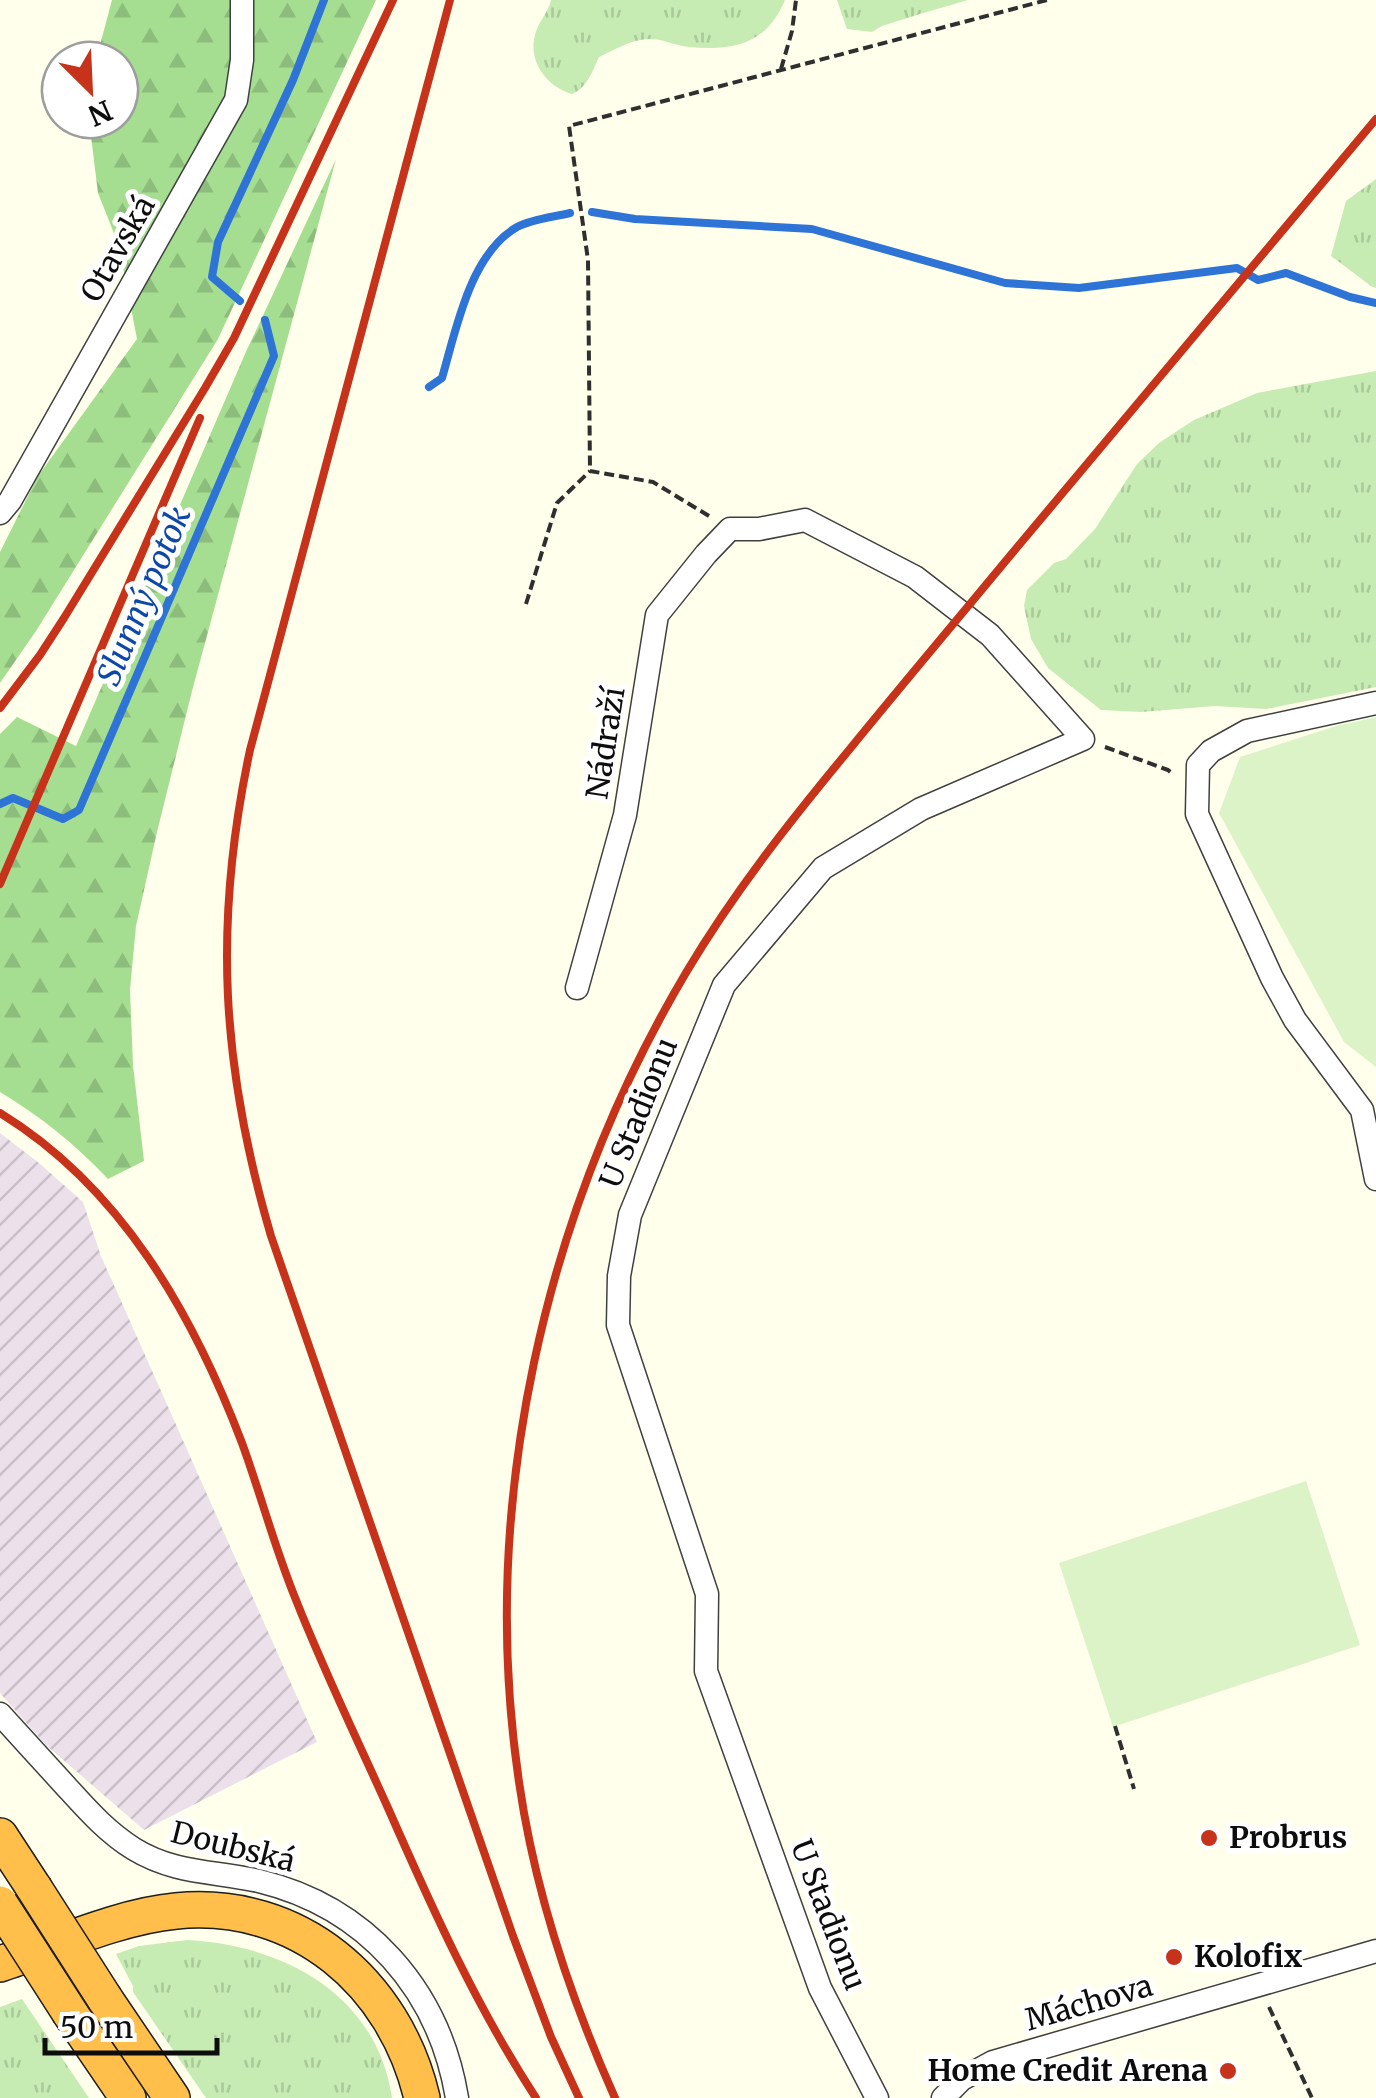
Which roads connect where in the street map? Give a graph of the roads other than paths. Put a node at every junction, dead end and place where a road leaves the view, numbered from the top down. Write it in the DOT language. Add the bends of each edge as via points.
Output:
graph roads {
  1 [pos="242,0"];
  2 [pos="0,514"];
  3 [pos="730,529"];
  4 [pos="1376,703"];
  5 [pos="576,988"];
  6 [pos="1376,1179"];
  7 [pos="0,1714"];
  8 [pos="0,1836"];
  9 [pos="0,1904"];
  10 [pos="113,1926"];
  11 [pos="1376,1950"];
  12 [pos="0,1964"];
  13 [pos="0,1981"];
  14 [pos="404,2042"];
  15 [pos="171,2097"];
  16 [pos="128,2098"];
  17 [pos="411,2098"];
  18 [pos="422,2098"];
  19 [pos="457,2098"];
  20 [pos="878,2098"];
  21 [pos="943,2098"];
  1 -- 2 [label="street, Otavská" via="236,100"];
  3 -- 5 [label="street, Nádraží" via="657,615 625,815"];
  3 -- 20 [label="street, U Stadionu" via="805,520 915,577 990,635 1084,739 921,809 824,868 724,984 630,1215 619,1276 618,1325 707,1594 706,1671 820,1988"];
  4 -- 6 [label="street" via="1247,731 1198,765 1196,795 1197,814 1272,978 1362,1110"];
  7 -- 19 [label="street, Doubská" via="102,1826 134,1849 198,1873 291,1890 360,1930 422,1996"];
  8 -- 15 [label="highway, bridge"];
  9 -- 16 [label="highway, bridge"];
  10 -- 12 [label="highway"];
  10 -- 13 [label="highway"];
  10 -- 14 [label="highway" via="151,1914 202,1910 276,1924 352,1971"];
  11 -- 21 [label="street, Máchova" via="993,2062"];
  14 -- 17 [label="highway"];
  14 -- 18 [label="highway"];
}
